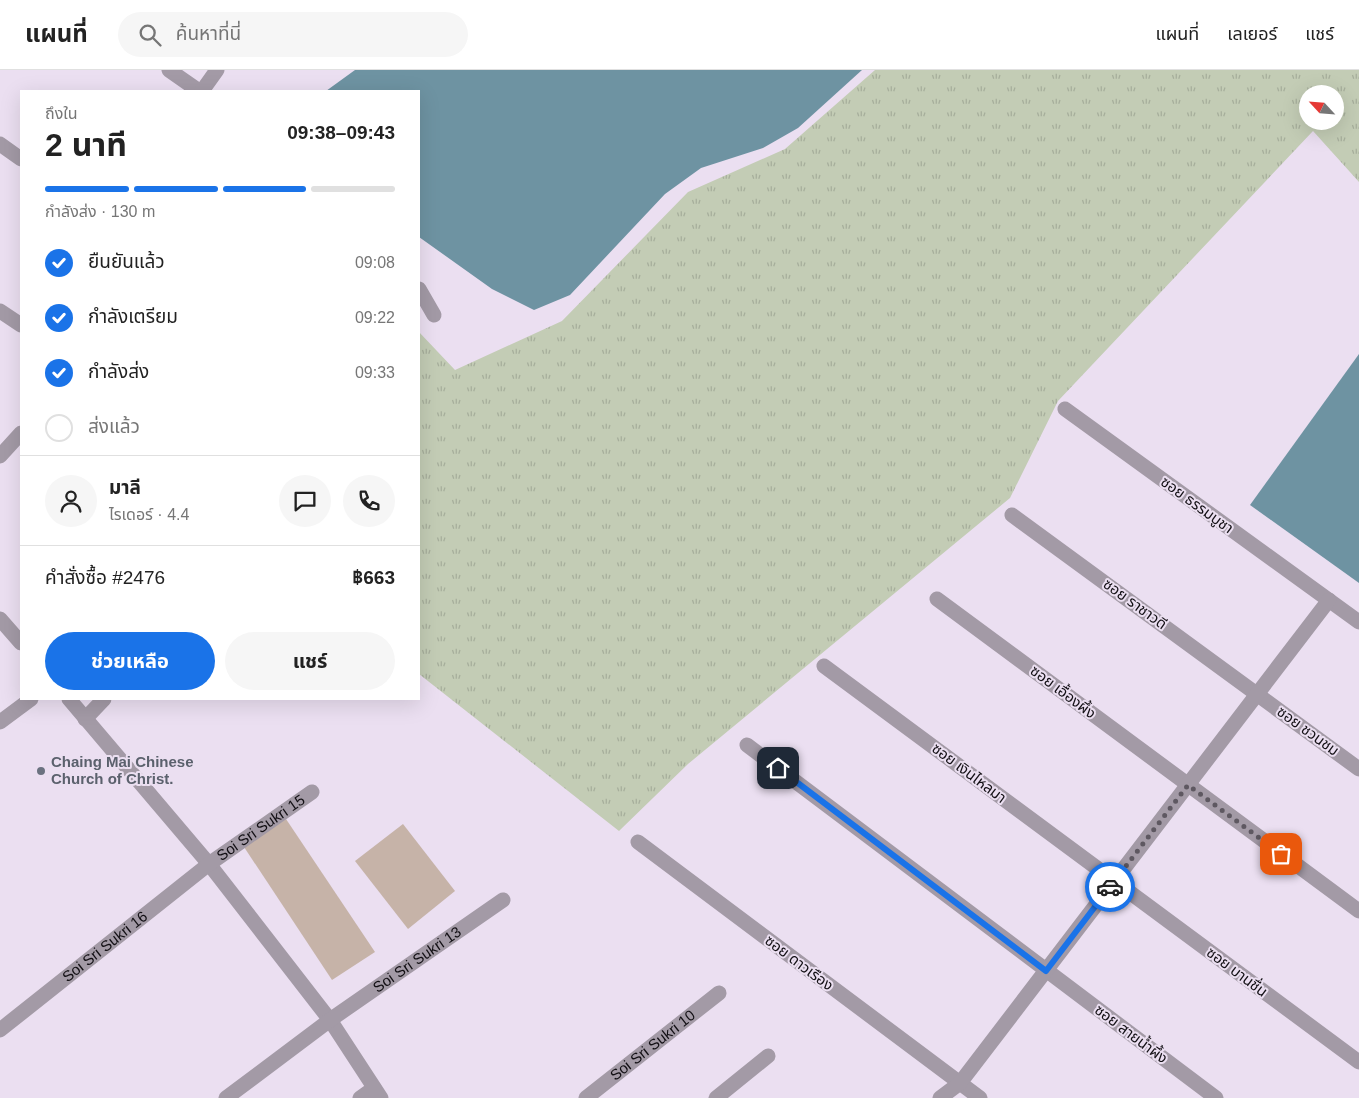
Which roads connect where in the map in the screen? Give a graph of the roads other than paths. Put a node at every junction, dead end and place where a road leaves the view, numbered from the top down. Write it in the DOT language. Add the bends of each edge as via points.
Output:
graph roads {
  1 [pos="169,70"];
  2 [pos="217,70"];
  3 [pos="199,90"];
  4 [pos="201,90"];
  5 [pos="0,144"];
  6 [pos="20,158"];
  7 [pos="420,291"];
  8 [pos="0,311"];
  9 [pos="434,315"];
  10 [pos="20,324"];
  11 [pos="1065,409"];
  12 [pos="20,433"];
  13 [pos="0,456"];
  14 [pos="1012,515"];
  15 [pos="937,599"];
  16 [pos="1329,600"];
  17 [pos="0,619"];
  18 [pos="1359,622"];
  19 [pos="20,642"];
  20 [pos="824,666"];
  21 [pos="1257,694"];
  22 [pos="30,700"];
  23 [pos="70,700"];
  24 [pos="103,700"];
  25 [pos="85,719"];
  26 [pos="0,722"];
  27 [pos="747,745"];
  28 [pos="1359,769"];
  29 [pos="1188,785"];
  30 [pos="312,792"];
  31 [pos="638,842"];
  32 [pos="209,864"];
  33 [pos="1115,881"];
  34 [pos="503,900"];
  35 [pos="1359,911"];
  36 [pos="1046,971"];
  37 [pos="719,993"];
  38 [pos="330,1020"];
  39 [pos="0,1030"];
  40 [pos="768,1056"];
  41 [pos="1359,1062"];
  42 [pos="960,1083"];
  43 [pos="378,1093"];
  44 [pos="226,1098"];
  45 [pos="360,1098"];
  46 [pos="586,1098"];
  47 [pos="716,1098"];
  48 [pos="940,1098"];
  49 [pos="980,1098"];
  50 [pos="1216,1098"];
  1 -- 3 [label="street"];
  2 -- 4 [label="street"];
  5 -- 6 [label="street"];
  7 -- 9 [label="street"];
  8 -- 10 [label="street"];
  11 -- 16 [label="street, ซอย ธรรมบูชา"];
  12 -- 13 [label="street"];
  14 -- 21 [label="street, ซอย ราชาวดี"];
  15 -- 29 [label="street, ซอย เอื้องผึ้ง"];
  16 -- 18 [label="street, ซอย ธรรมบูชา"];
  16 -- 21 [label="street"];
  17 -- 19 [label="street"];
  20 -- 33 [label="street, ซอย เงินไหลมา"];
  21 -- 28 [label="street, ซอย ชวนชม"];
  21 -- 29 [label="street"];
  22 -- 26 [label="street"];
  23 -- 25 [label="street"];
  24 -- 25 [label="street"];
  25 -- 32 [label="street"];
  27 -- 36 [label="street, ซอย สายน้ำผึ้ง"];
  29 -- 33 [label="street"];
  29 -- 35 [label="street, ซอย เอื้องผึ้ง"];
  30 -- 32 [label="street, Soi Sri Sukri 15"];
  31 -- 42 [label="street, ซอย ดาวเรือง"];
  32 -- 38 [label="street"];
  32 -- 39 [label="street, Soi Sri Sukri 16"];
  33 -- 36 [label="street"];
  33 -- 41 [label="street, ซอย บานชื่น"];
  34 -- 38 [label="street, Soi Sri Sukri 13"];
  36 -- 42 [label="street"];
  36 -- 50 [label="street, ซอย สายน้ำผึ้ง"];
  37 -- 46 [label="street, Soi Sri Sukri 10"];
  38 -- 43 [label="street"];
  38 -- 44 [label="street, Soi Sri Sukri 13"];
  40 -- 47 [label="street"];
  42 -- 48 [label="street"];
  42 -- 49 [label="street, ซอย ดาวเรือง"];
  43 -- 45 [label="street"];
}
